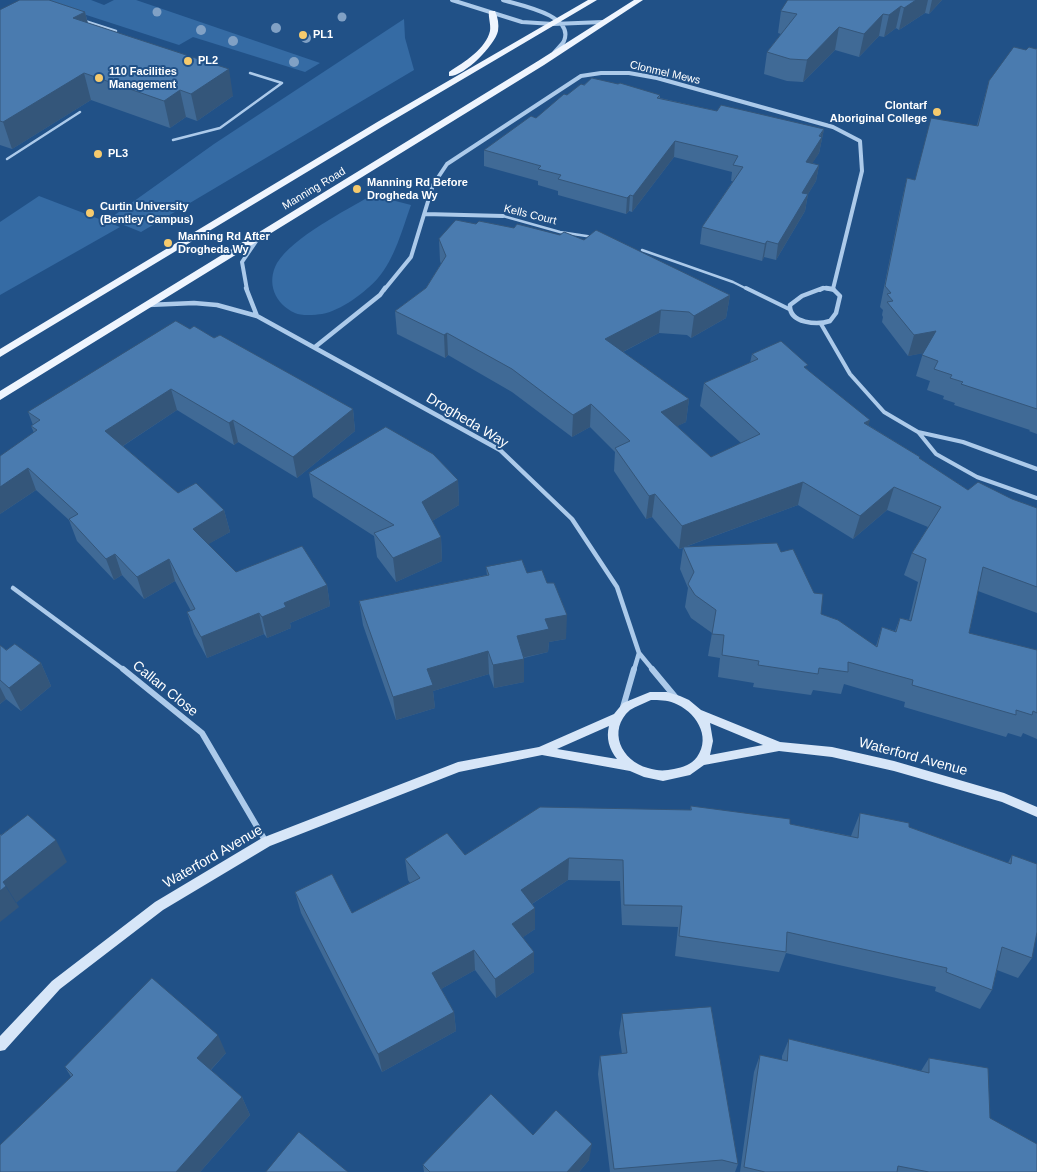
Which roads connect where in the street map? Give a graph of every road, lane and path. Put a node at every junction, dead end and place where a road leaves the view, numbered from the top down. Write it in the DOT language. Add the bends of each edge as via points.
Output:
graph roads {
  1 [pos="452,0"];
  2 [pos="503,0"];
  3 [pos="593,0"];
  4 [pos="639,0"];
  5 [pos="492,13"];
  6 [pos="81,19"];
  7 [pos="603,22"];
  8 [pos="559,23"];
  9 [pos="116,30"];
  10 [pos="542,63"];
  11 [pos="250,73"];
  12 [pos="80,112"];
  13 [pos="382,123"];
  14 [pos="173,140"];
  15 [pos="7,158"];
  16 [pos="425,214"];
  17 [pos="503,216"];
  18 [pos="262,234"];
  19 [pos="601,239"];
  20 [pos="642,250"];
  21 [pos="833,289"];
  22 [pos="145,305"];
  23 [pos="789,309"];
  24 [pos="258,316"];
  25 [pos="821,324"];
  26 [pos="315,347"];
  27 [pos="0,354"];
  28 [pos="0,396"];
  29 [pos="918,432"];
  30 [pos="1037,468"];
  31 [pos="1037,498"];
  32 [pos="13,588"];
  33 [pos="639,653"];
  34 [pos="677,699"];
  35 [pos="624,707"];
  36 [pos="699,714"];
  37 [pos="615,718"];
  38 [pos="778,747"];
  39 [pos="541,750"];
  40 [pos="701,761"];
  41 [pos="630,766"];
  42 [pos="1037,812"];
  43 [pos="266,842"];
  44 [pos="0,1045"];
  1 -- 5 [label="street"];
  2 -- 8 [label="street" via="538,11"];
  3 -- 8 [label="main road, Manning Road"];
  4 -- 7 [label="main road, Manning Road"];
  5 -- 8 [label="street" via="522,22"];
  5 -- 13 [label="main road" via="494,32 483,49 466,65"];
  6 -- 9 [label="lane"];
  7 -- 8 [label="street"];
  7 -- 10 [label="main road, Manning Road"];
  8 -- 10 [label="street" via="566,31 565,39"];
  8 -- 13 [label="main road, Manning Road"];
  10 -- 18 [label="main road, Manning Road"];
  11 -- 14 [label="lane" via="282,83 220,128"];
  12 -- 15 [label="lane"];
  13 -- 27 [label="main road, Manning Road"];
  16 -- 17 [label="street, Kells Court"];
  16 -- 21 [label="street, Clonmel Mews" via="433,185 447,164 461,154 581,76 629,72 833,127 860,141 862,171"];
  16 -- 26 [label="street, Clonmel Mews" via="411,257 394,280"];
  17 -- 19 [label="lane, Kells Court" via="560,232"];
  18 -- 22 [label="main road, Manning Road"];
  18 -- 24 [label="street" via="242,262 244,282"];
  20 -- 23 [label="lane" via="733,282"];
  21 -- 23 [label="street" via="824,288 796,299"];
  21 -- 25 [label="street, Clonmel Mews" via="840,296 835,315"];
  22 -- 24 [label="street, Drogheda Way" via="217,305"];
  22 -- 28 [label="main road, Manning Road"];
  23 -- 25 [label="street" via="800,321"];
  24 -- 26 [label="street, Drogheda Way"];
  25 -- 29 [label="lane" via="850,374 878,406"];
  26 -- 33 [label="street, Drogheda Way" via="500,450 572,519 617,587"];
  29 -- 30 [label="lane" via="963,442"];
  29 -- 31 [label="lane" via="936,454 977,477"];
  32 -- 43 [label="street, Callan Close" via="104,654 202,733"];
  33 -- 34 [label="street, Drogheda Way"];
  33 -- 35 [label="street"];
  34 -- 35 [label="street" via="650,696"];
  34 -- 36 [label="street"];
  35 -- 37 [label="street"];
  36 -- 38 [label="street, Waterford Avenue"];
  36 -- 40 [label="street" via="709,737"];
  37 -- 39 [label="street, Waterford Avenue"];
  37 -- 41 [label="street" via="613,743 619,756"];
  38 -- 40 [label="street, Waterford Avenue"];
  38 -- 42 [label="street, Waterford Avenue" via="832,752 894,766 1004,798"];
  39 -- 41 [label="street, Waterford Avenue"];
  39 -- 43 [label="street, Waterford Avenue" via="458,767"];
  40 -- 41 [label="street" via="675,776 644,773"];
  43 -- 44 [label="street, Waterford Avenue" via="159,906 56,985"];
}
